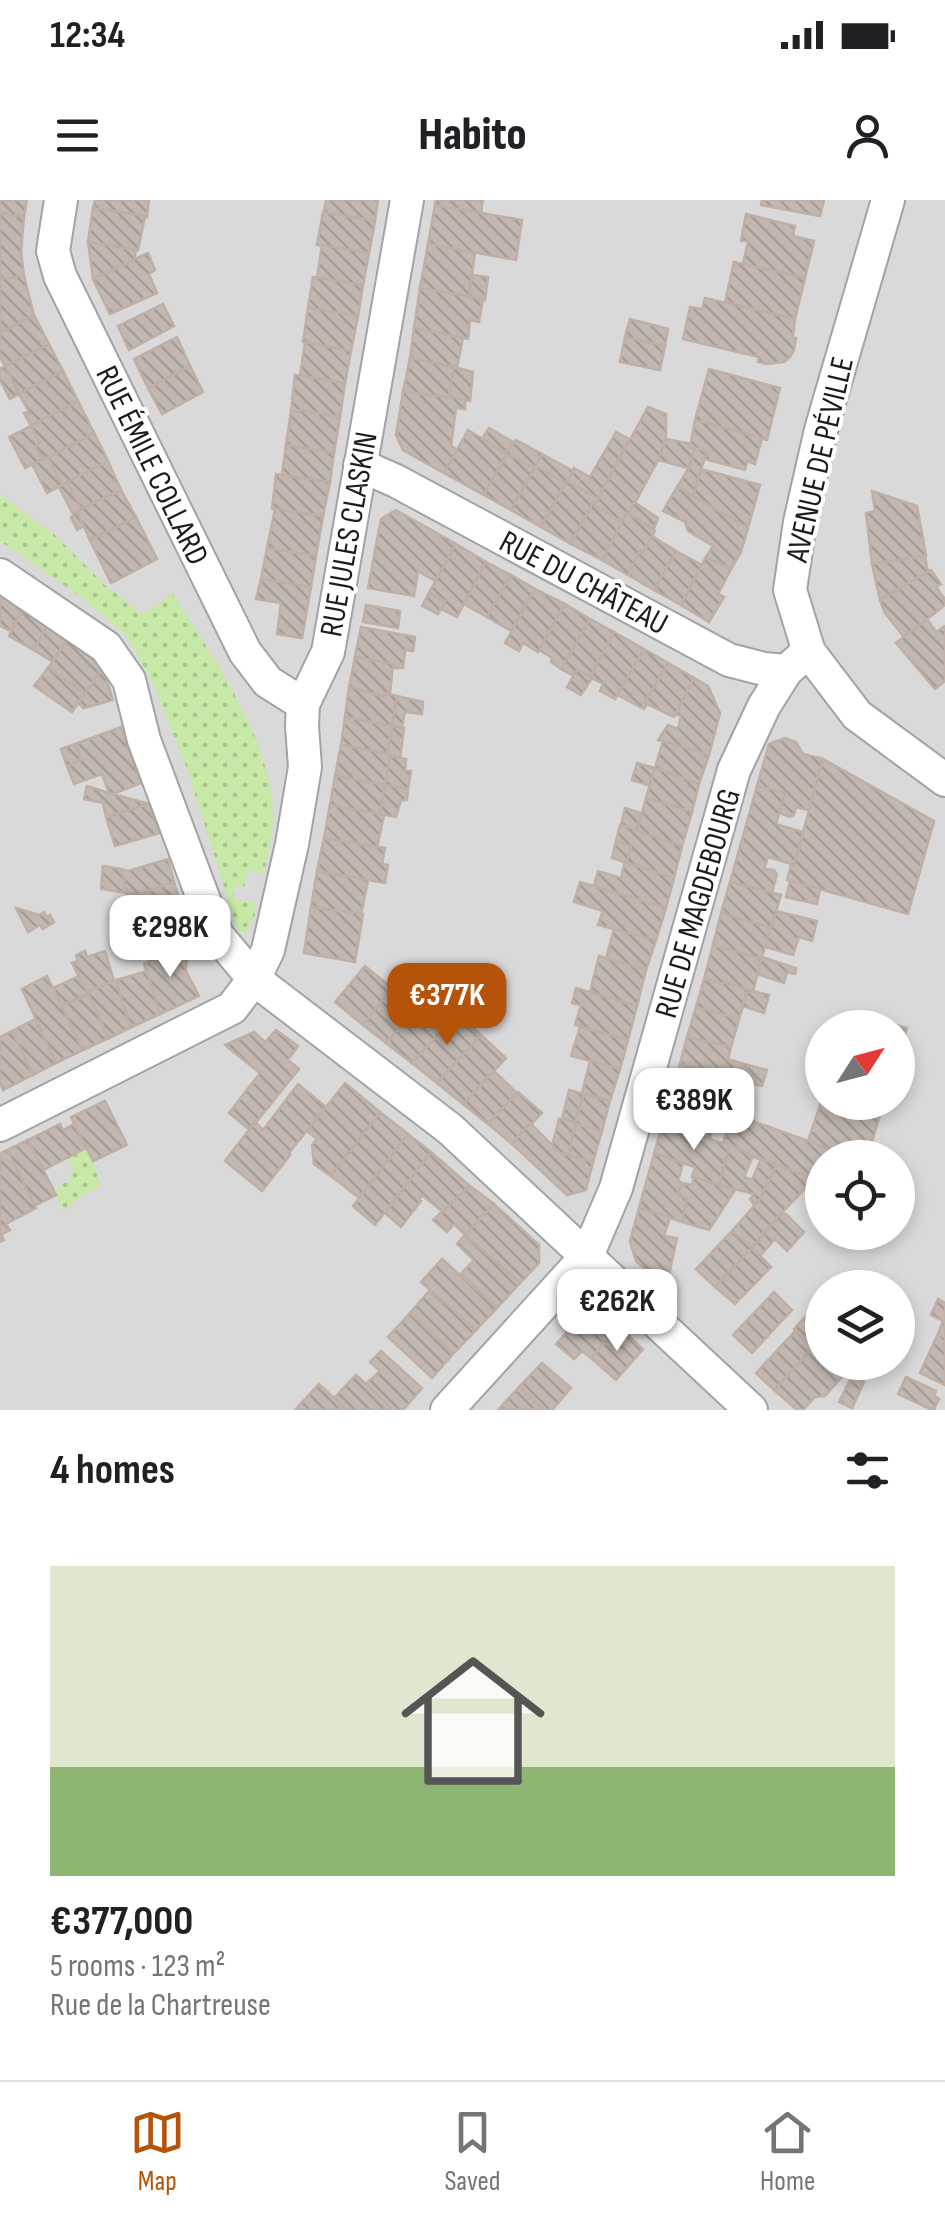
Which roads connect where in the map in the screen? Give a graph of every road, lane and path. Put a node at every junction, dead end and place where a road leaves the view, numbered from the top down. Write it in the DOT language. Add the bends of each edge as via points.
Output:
graph roads {
  1 [pos="61,200"];
  2 [pos="408,200"];
  3 [pos="888,200"];
  4 [pos="360,465"];
  5 [pos="0,575"];
  6 [pos="797,662"];
  7 [pos="303,704"];
  8 [pos="945,780"];
  9 [pos="254,979"];
  10 [pos="0,1125"];
  11 [pos="587,1256"];
  12 [pos="447,1410"];
  13 [pos="751,1410"];
  1 -- 7 [label="street, RUE ÉMILE COLLARD" via="54,251 60,276 245,652 268,682"];
  2 -- 4 [label="street, RUE JULES CLASKIN"];
  3 -- 6 [label="street, AVENUE DE PÉVILLE" via="800,522 790,590"];
  4 -- 6 [label="street, RUE DU CHÂTEAU" via="729,660 764,669"];
  4 -- 7 [label="street, RUE JULES CLASKIN" via="328,652"];
  5 -- 9 [label="street" via="106,647 129,680 144,740 216,934"];
  6 -- 8 [label="street, AVENUE DE PÉVILLE"];
  6 -- 11 [label="street, RUE DE MAGDEBOURG" via="764,706 734,770 616,1188"];
  7 -- 9 [label="street, RUE JULES CLASKIN" via="305,766 295,825 268,950"];
  9 -- 10 [label="street" via="232,1008"];
  9 -- 11 [label="street" via="450,1130"];
  11 -- 12 [label="street, RUE DE MAGDEBOURG"];
  11 -- 13 [label="street"];
}
